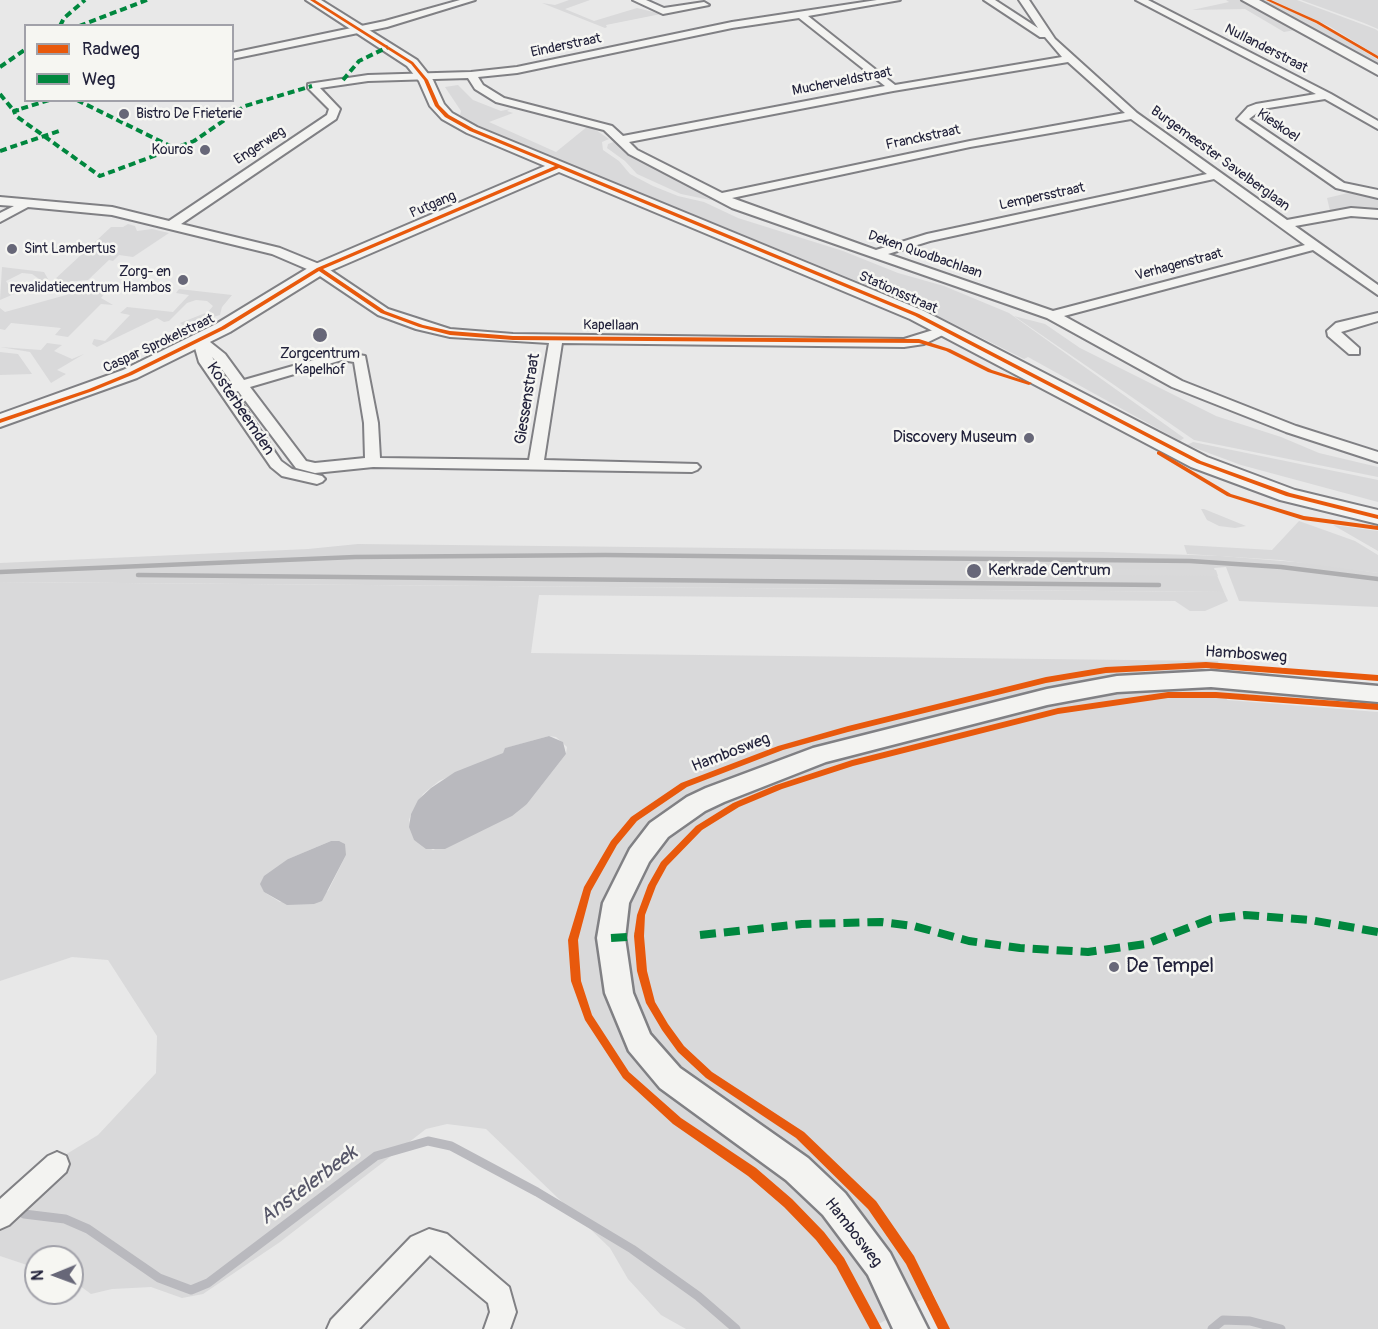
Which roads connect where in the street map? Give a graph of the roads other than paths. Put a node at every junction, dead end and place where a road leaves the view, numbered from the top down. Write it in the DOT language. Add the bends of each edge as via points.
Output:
graph roads {
  1 [pos="312,0"];
  2 [pos="470,0"];
  3 [pos="639,0"];
  4 [pos="807,0"];
  5 [pos="895,0"];
  6 [pos="989,0"];
  7 [pos="1024,0"];
  8 [pos="1141,0"];
  9 [pos="1249,0"];
  10 [pos="706,2"];
  11 [pos="824,10"];
  12 [pos="714,11"];
  13 [pos="800,14"];
  14 [pos="723,18"];
  15 [pos="732,25"];
  16 [pos="361,30"];
  17 [pos="1052,41"];
  18 [pos="234,56"];
  19 [pos="1069,59"];
  20 [pos="1378,71"];
  21 [pos="471,75"];
  22 [pos="424,76"];
  23 [pos="312,86"];
  24 [pos="893,88"];
  25 [pos="1327,96"];
  26 [pos="1133,115"];
  27 [pos="1378,126"];
  28 [pos="620,140"];
  29 [pos="557,167"];
  30 [pos="1216,175"];
  31 [pos="1378,194"];
  32 [pos="720,197"];
  33 [pos="0,201"];
  34 [pos="24,205"];
  35 [pos="1378,214"];
  36 [pos="0,218"];
  37 [pos="1284,224"];
  38 [pos="171,225"];
  39 [pos="1314,246"];
  40 [pos="875,254"];
  41 [pos="319,270"];
  42 [pos="1378,291"];
  43 [pos="1052,315"];
  44 [pos="1378,317"];
  45 [pos="946,330"];
  46 [pos="556,339"];
  47 [pos="200,341"];
  48 [pos="1354,351"];
  49 [pos="234,388"];
  50 [pos="0,421"];
  51 [pos="1378,457"];
  52 [pos="373,462"];
  53 [pos="536,465"];
  54 [pos="692,466"];
  55 [pos="1378,517"];
  56 [pos="1378,693"];
  57 [pos="57,1164"];
  58 [pos="0,1216"];
  59 [pos="340,1329"];
  60 [pos="498,1329"];
  61 [pos="911,1329"];
  1 -- 16 [label="main road"];
  2 -- 16 [label="street"];
  3 -- 10 [label="street" via="667,11"];
  4 -- 11 [label="street"];
  5 -- 11 [label="street, Einderstraat"];
  6 -- 17 [label="street, Burgemeester Savelberglaan"];
  7 -- 17 [label="street, Burgemeester Savelberglaan"];
  8 -- 25 [label="street, Nullanderstraat"];
  9 -- 20 [label="main road"];
  10 -- 12 [label="street"];
  11 -- 13 [label="street, Einderstraat"];
  13 -- 15 [label="street, Einderstraat"];
  13 -- 24 [label="street"];
  14 -- 15 [label="street"];
  15 -- 21 [label="street, Einderstraat" via="517,70"];
  16 -- 18 [label="street"];
  16 -- 22 [label="main road" via="412,63"];
  17 -- 19 [label="street, Burgemeester Savelberglaan"];
  19 -- 24 [label="street, Mucherveldstraat"];
  19 -- 26 [label="street, Burgemeester Savelberglaan"];
  21 -- 22 [label="street, Einderstraat"];
  21 -- 28 [label="street, Deken Quodbachlaan" via="479,87 500,100 608,128"];
  22 -- 23 [label="street, Einderstraat" via="355,79"];
  22 -- 29 [label="main road, Stationsstraat" via="437,106 452,119"];
  23 -- 38 [label="street, Engerweg" via="335,109 332,117"];
  24 -- 28 [label="street, Mucherveldstraat"];
  25 -- 27 [label="street, Nullanderstraat"];
  25 -- 31 [label="street, Kieskoel" via="1256,107 1242,119 1340,186"];
  26 -- 30 [label="street, Burgemeester Savelberglaan"];
  26 -- 32 [label="street, Franckstraat" via="970,144"];
  28 -- 32 [label="street, Deken Quodbachlaan" via="633,152"];
  29 -- 41 [label="main road, Putgang"];
  29 -- 45 [label="main road, Stationsstraat" via="887,302"];
  30 -- 37 [label="street, Burgemeester Savelberglaan"];
  30 -- 40 [label="street, Lempersstraat" via="927,238"];
  32 -- 40 [label="street, Deken Quodbachlaan"];
  33 -- 34 [label="street, Kapellaan"];
  34 -- 36 [label="street"];
  34 -- 38 [label="street, Kapellaan" via="112,211"];
  35 -- 37 [label="street" via="1351,212"];
  37 -- 39 [label="street, Burgemeester Savelberglaan"];
  38 -- 41 [label="street, Kapellaan" via="285,254"];
  39 -- 42 [label="street, Burgemeester Savelberglaan"];
  39 -- 43 [label="street, Verhagenstraat"];
  40 -- 43 [label="street, Deken Quodbachlaan"];
  41 -- 46 [label="street, Kapellaan" via="383,312 421,326 482,337"];
  41 -- 47 [label="main road, Caspar Sprokelstraat"];
  43 -- 51 [label="street, Deken Quodbachlaan" via="1185,387 1291,429"];
  44 -- 48 [label="street" via="1334,330 1335,336"];
  45 -- 46 [label="street, Kapellaan" via="919,341 904,342"];
  45 -- 55 [label="main road, Stationsstraat" via="1199,462 1288,495"];
  46 -- 53 [label="street, Giessenstraat"];
  47 -- 49 [label="street, Kosterbeemden" via="206,363"];
  47 -- 50 [label="main road, Caspar Sprokelstraat" via="92,390"];
  49 -- 52 [label="street, Kosterbeemden" via="301,465 329,468"];
  49 -- 52 [label="street" via="342,356 360,359"];
  52 -- 53 [label="street, Kosterbeemden"];
  53 -- 54 [label="street, Kosterbeemden"];
  56 -- 61 [label="street, Hambosweg" via="1211,679 1117,684 1047,697 821,754 715,795 659,830 639,856 616,903 611,938 618,993 639,1042 670,1078 797,1170 834,1204 879,1264"];
  57 -- 58 [label="street"];
  59 -- 60 [label="street" via="420,1246 429,1242 438,1243 500,1296 503,1312"];
}
